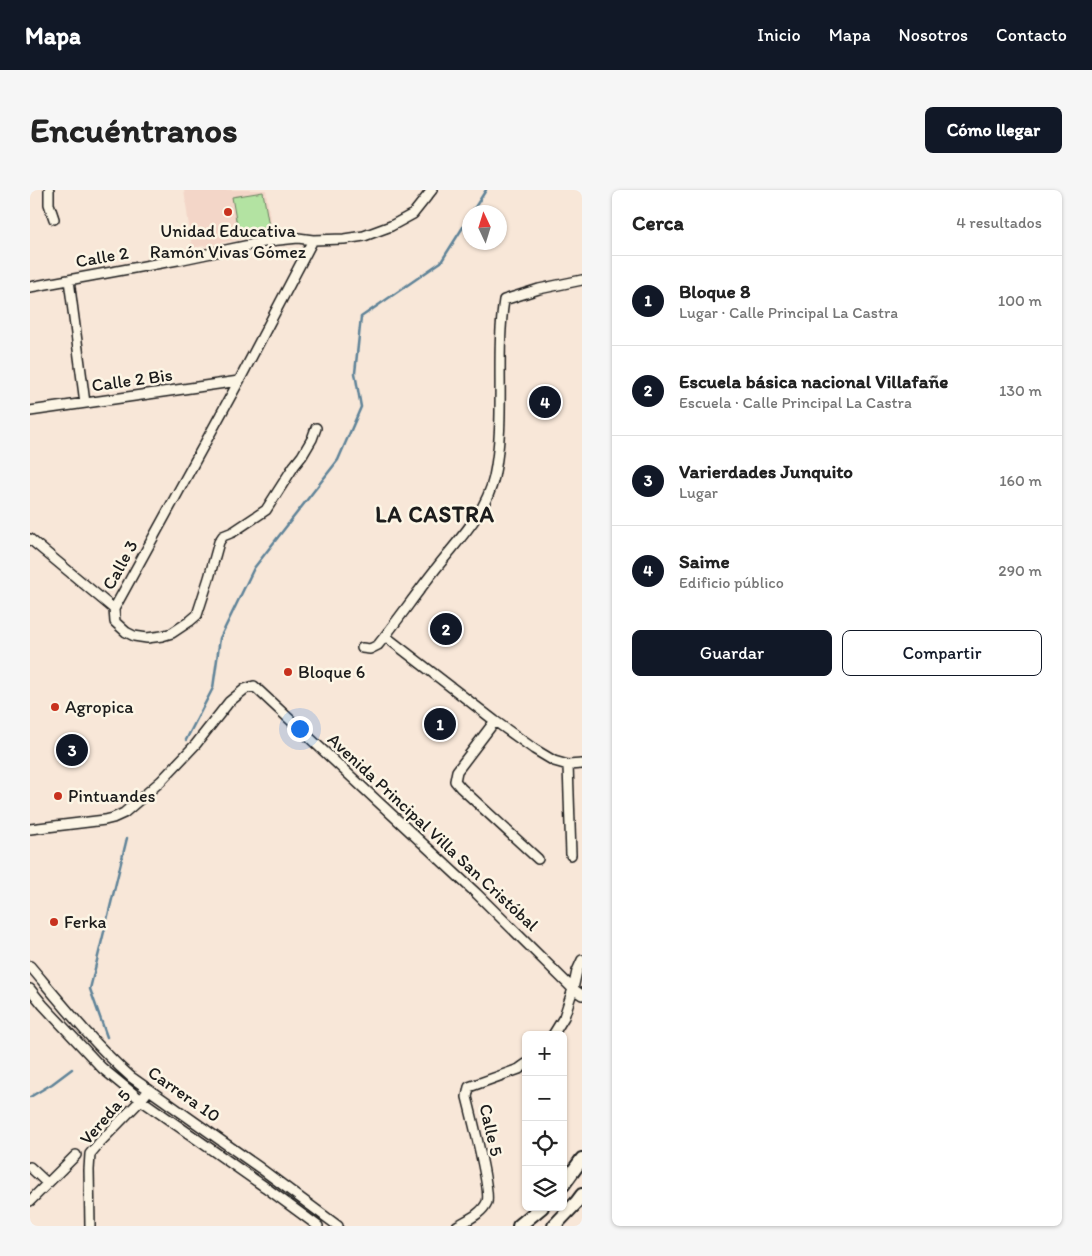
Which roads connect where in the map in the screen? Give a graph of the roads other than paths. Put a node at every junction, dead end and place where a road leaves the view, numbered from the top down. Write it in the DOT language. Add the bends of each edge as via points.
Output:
graph roads {
  1 [pos="49,190"];
  2 [pos="432,190"];
  3 [pos="54,219"];
  4 [pos="313,240"];
  5 [pos="69,280"];
  6 [pos="582,280"];
  7 [pos="30,287"];
  8 [pos="239,381"];
  9 [pos="86,403"];
  10 [pos="30,411"];
  11 [pos="316,428"];
  12 [pos="30,539"];
  13 [pos="114,609"];
  14 [pos="385,636"];
  15 [pos="362,648"];
  16 [pos="495,721"];
  17 [pos="582,764"];
  18 [pos="568,765"];
  19 [pos="30,829"];
  20 [pos="571,855"];
  21 [pos="538,859"];
  22 [pos="582,960"];
  23 [pos="30,966"];
  24 [pos="30,989"];
  25 [pos="573,989"];
  26 [pos="582,995"];
  27 [pos="555,1031"];
  28 [pos="522,1066"];
  29 [pos="149,1090"];
  30 [pos="141,1100"];
  31 [pos="76,1155"];
  32 [pos="582,1159"];
  33 [pos="30,1167"];
  34 [pos="567,1180"];
  35 [pos="47,1183"];
  36 [pos="582,1195"];
  37 [pos="30,1201"];
  38 [pos="537,1211"];
  39 [pos="90,1226"];
  40 [pos="318,1226"];
  41 [pos="338,1226"];
  42 [pos="457,1226"];
  43 [pos="520,1226"];
  44 [pos="554,1226"];
  1 -- 3 [label="street"];
  2 -- 4 [label="street, Calle 2" via="413,214 391,226 364,236"];
  4 -- 5 [label="street, Calle 2" via="269,241"];
  4 -- 8 [label="street, Calle 3"];
  5 -- 7 [label="street, Calle 2"];
  5 -- 9 [label="street"];
  6 -- 14 [label="street" via="504,300 499,433 490,491 462,537"];
  8 -- 9 [label="street, Calle 2 Bis"];
  8 -- 13 [label="street, Calle 3"];
  9 -- 10 [label="street, Calle 2 Bis"];
  11 -- 13 [label="street, Calle 3" via="302,456 266,510 223,536 219,542 197,615 190,622 162,636 134,636 115,622"];
  12 -- 13 [label="street"];
  14 -- 15 [label="street" via="378,645"];
  14 -- 16 [label="street"];
  16 -- 18 [label="street" via="554,761"];
  16 -- 21 [label="street" via="457,771 455,781"];
  17 -- 18 [label="street"];
  18 -- 20 [label="street"];
  19 -- 25 [label="street, Avenida Principal Villa San Cristóbal" via="105,820 124,813 161,781 229,702 254,686 477,894"];
  22 -- 25 [label="street"];
  23 -- 29 [label="street, Carrera 10" via="106,1053"];
  24 -- 30 [label="street, Carrera 10" via="102,1068"];
  25 -- 26 [label="street"];
  25 -- 27 [label="street"];
  28 -- 42 [label="street, Calle 5" via="469,1087 467,1096 488,1201 480,1212"];
  29 -- 30 [label="street, Vereda 5"];
  29 -- 41 [label="street, Carrera 10"];
  30 -- 39 [label="street, Vereda 5" via="90,1154"];
  30 -- 40 [label="street, Carrera 10"];
  31 -- 35 [label="street"];
  32 -- 34 [label="main road"];
  33 -- 35 [label="street"];
  35 -- 37 [label="street"];
  36 -- 44 [label="main road"];
  38 -- 43 [label="main road"];
}
